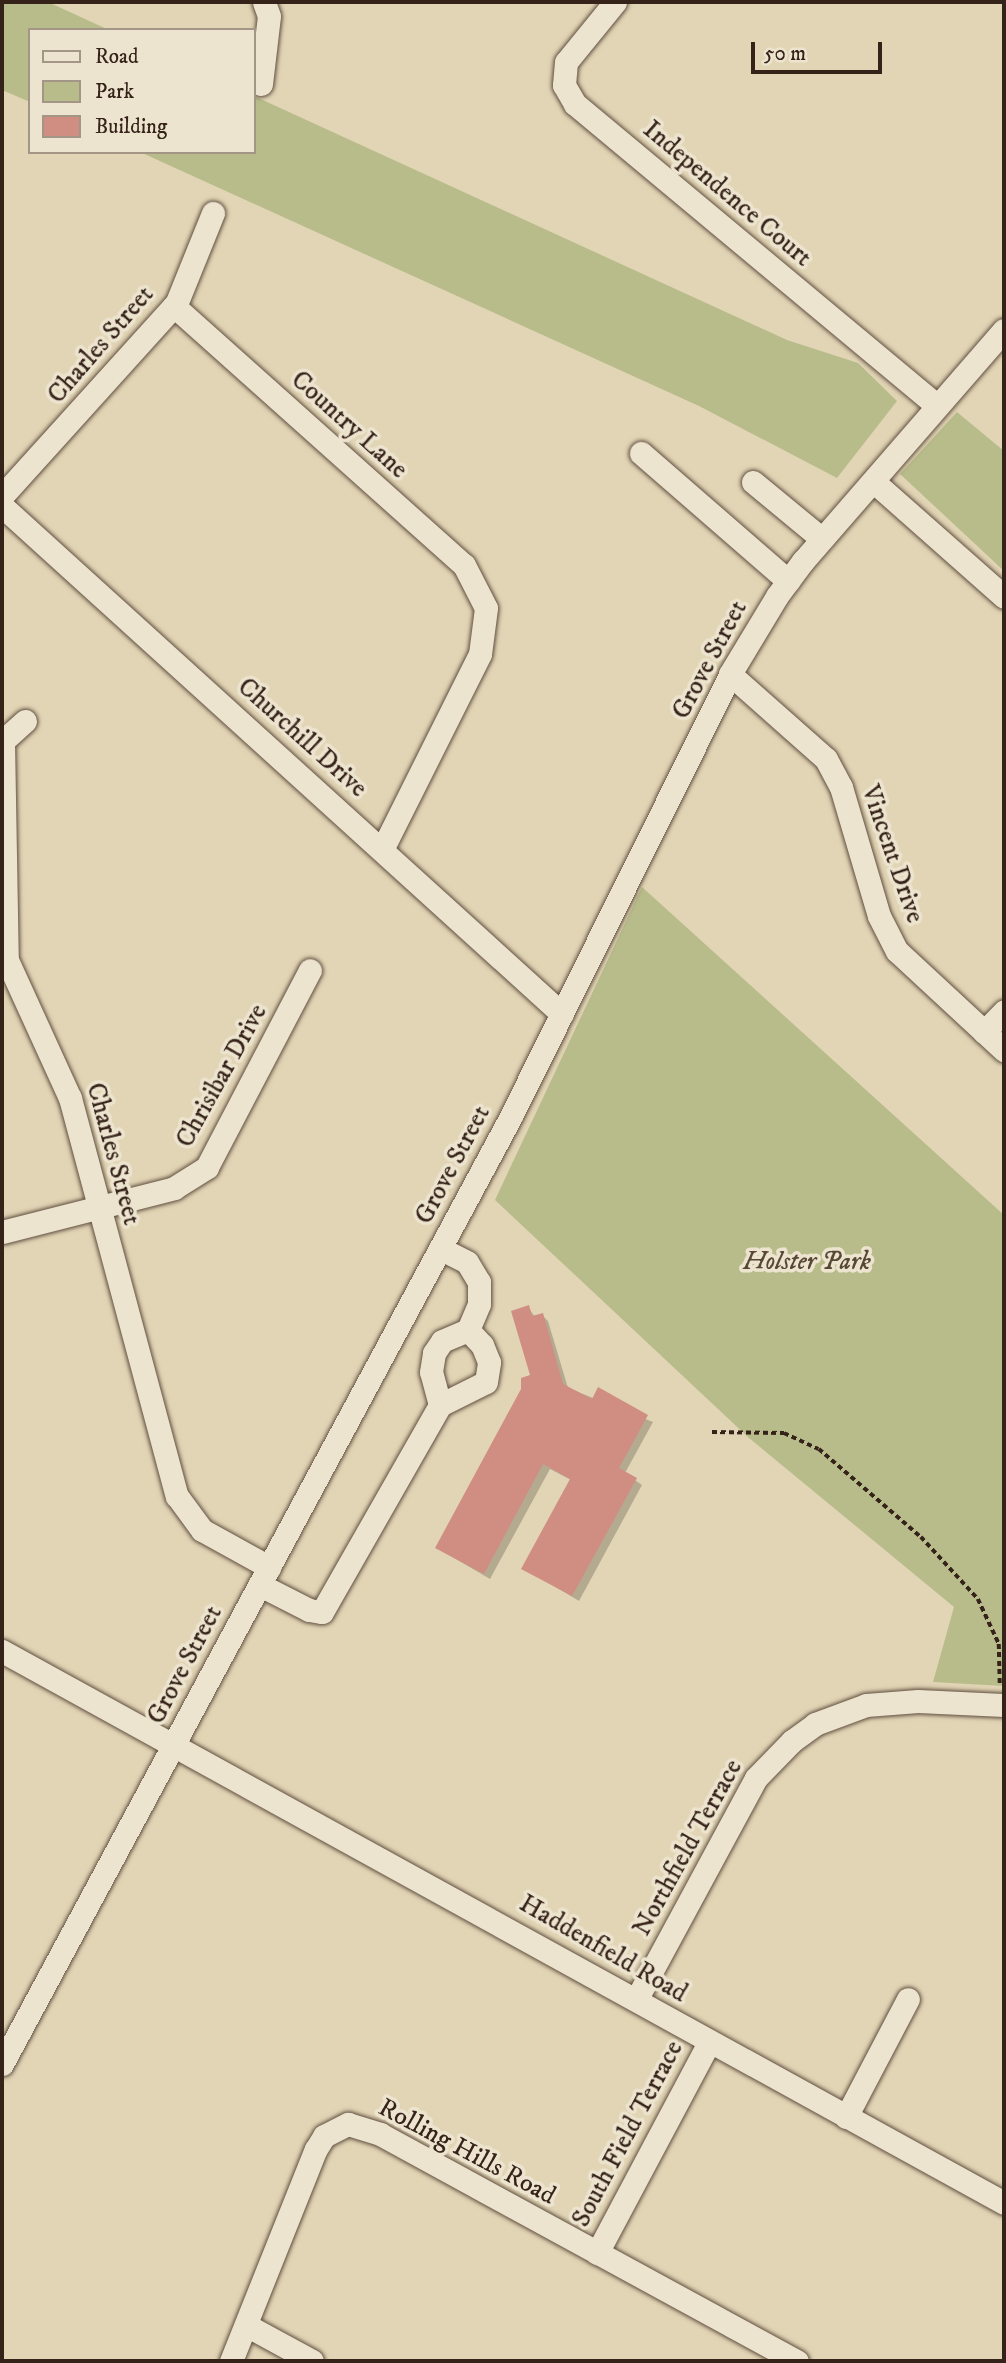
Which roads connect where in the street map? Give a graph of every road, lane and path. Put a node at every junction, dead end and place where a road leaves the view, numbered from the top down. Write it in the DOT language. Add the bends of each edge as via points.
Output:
graph roads {
  1 [pos="264,2"];
  2 [pos="615,2"];
  3 [pos="261,84"];
  4 [pos="213,213"];
  5 [pos="174,306"];
  6 [pos="1004,330"];
  7 [pos="937,407"];
  8 [pos="641,453"];
  9 [pos="873,481"];
  10 [pos="753,482"];
  11 [pos="2,496"];
  12 [pos="2,506"];
  13 [pos="822,540"];
  14 [pos="788,581"];
  15 [pos="1004,597"];
  16 [pos="730,674"];
  17 [pos="25,721"];
  18 [pos="382,850"];
  19 [pos="310,970"];
  20 [pos="1004,1011"];
  21 [pos="562,1014"];
  22 [pos="984,1032"];
  23 [pos="1004,1050"];
  24 [pos="99,1207"];
  25 [pos="2,1232"];
  26 [pos="440,1248"];
  27 [pos="468,1330"];
  28 [pos="440,1405"];
  29 [pos="712,1432"];
  30 [pos="264,1576"];
  31 [pos="2,1651"];
  32 [pos="1002,1705"];
  33 [pos="174,1744"];
  34 [pos="908,1999"];
  35 [pos="636,2000"];
  36 [pos="709,2042"];
  37 [pos="2,2064"];
  38 [pos="846,2116"];
  39 [pos="1004,2203"];
  40 [pos="597,2253"];
  41 [pos="246,2325"];
  42 [pos="231,2361"];
  43 [pos="312,2361"];
  44 [pos="797,2361"];
  1 -- 3 [label="street" via="269,16"];
  2 -- 7 [label="street, Independence Court" via="576,44 566,62 564,85 575,104"];
  4 -- 5 [label="street, Charles Street"];
  5 -- 11 [label="street, Charles Street"];
  5 -- 18 [label="street, Country Lane" via="464,565 480,593 487,623 480,654"];
  6 -- 7 [label="street, Grove Street"];
  7 -- 9 [label="street, Grove Street"];
  8 -- 14 [label="street"];
  9 -- 13 [label="street, Grove Street"];
  9 -- 15 [label="street"];
  10 -- 13 [label="street"];
  12 -- 18 [label="street, Churchill Drive"];
  13 -- 14 [label="street, Grove Street"];
  14 -- 16 [label="street, Grove Street"];
  16 -- 21 [label="street, Grove Street"];
  16 -- 22 [label="street, Vincent Drive" via="826,760 841,787 887,936 915,969"];
  17 -- 24 [label="street, Charles Street" via="3,741 7,960 58,1065"];
  18 -- 21 [label="street, Churchill Drive"];
  19 -- 24 [label="street, Chrisibar Drive" via="207,1167 174,1188"];
  20 -- 22 [label="street"];
  21 -- 26 [label="street, Grove Street"];
  22 -- 23 [label="street, Vincent Drive"];
  24 -- 25 [label="street, Chrisibar Drive"];
  24 -- 30 [label="street, Charles Street" via="177,1496 202,1530"];
  26 -- 27 [label="street" via="467,1262 479,1282 479,1304"];
  26 -- 30 [label="street, Grove Street"];
  27 -- 28 [label="street" via="442,1341 434,1353 430,1372"];
  27 -- 28 [label="street" via="489,1362 486,1382"];
  28 -- 30 [label="street, Charles Street" via="323,1612 309,1610"];
  29 -- 32 [label="path" via="785,1433 819,1449 921,1537 978,1599 999,1644"];
  30 -- 33 [label="street, Grove Street"];
  31 -- 33 [label="street, Haddenfield Road"];
  32 -- 35 [label="street, Northfield Terrace" via="918,1701 866,1705 815,1724 792,1741 756,1778"];
  33 -- 35 [label="street, Haddenfield Road"];
  33 -- 37 [label="street, Grove Street"];
  34 -- 38 [label="street"];
  35 -- 36 [label="street, Haddenfield Road"];
  36 -- 38 [label="street, Haddenfield Road"];
  36 -- 40 [label="street, South Field Terrace"];
  38 -- 39 [label="street, Haddenfield Road"];
  40 -- 41 [label="street, Rolling Hills Road" via="380,2134 348,2124 324,2136 316,2149"];
  40 -- 44 [label="street, Rolling Hills Road"];
  41 -- 42 [label="street, Rolling Hills Road"];
  41 -- 43 [label="street"];
}
